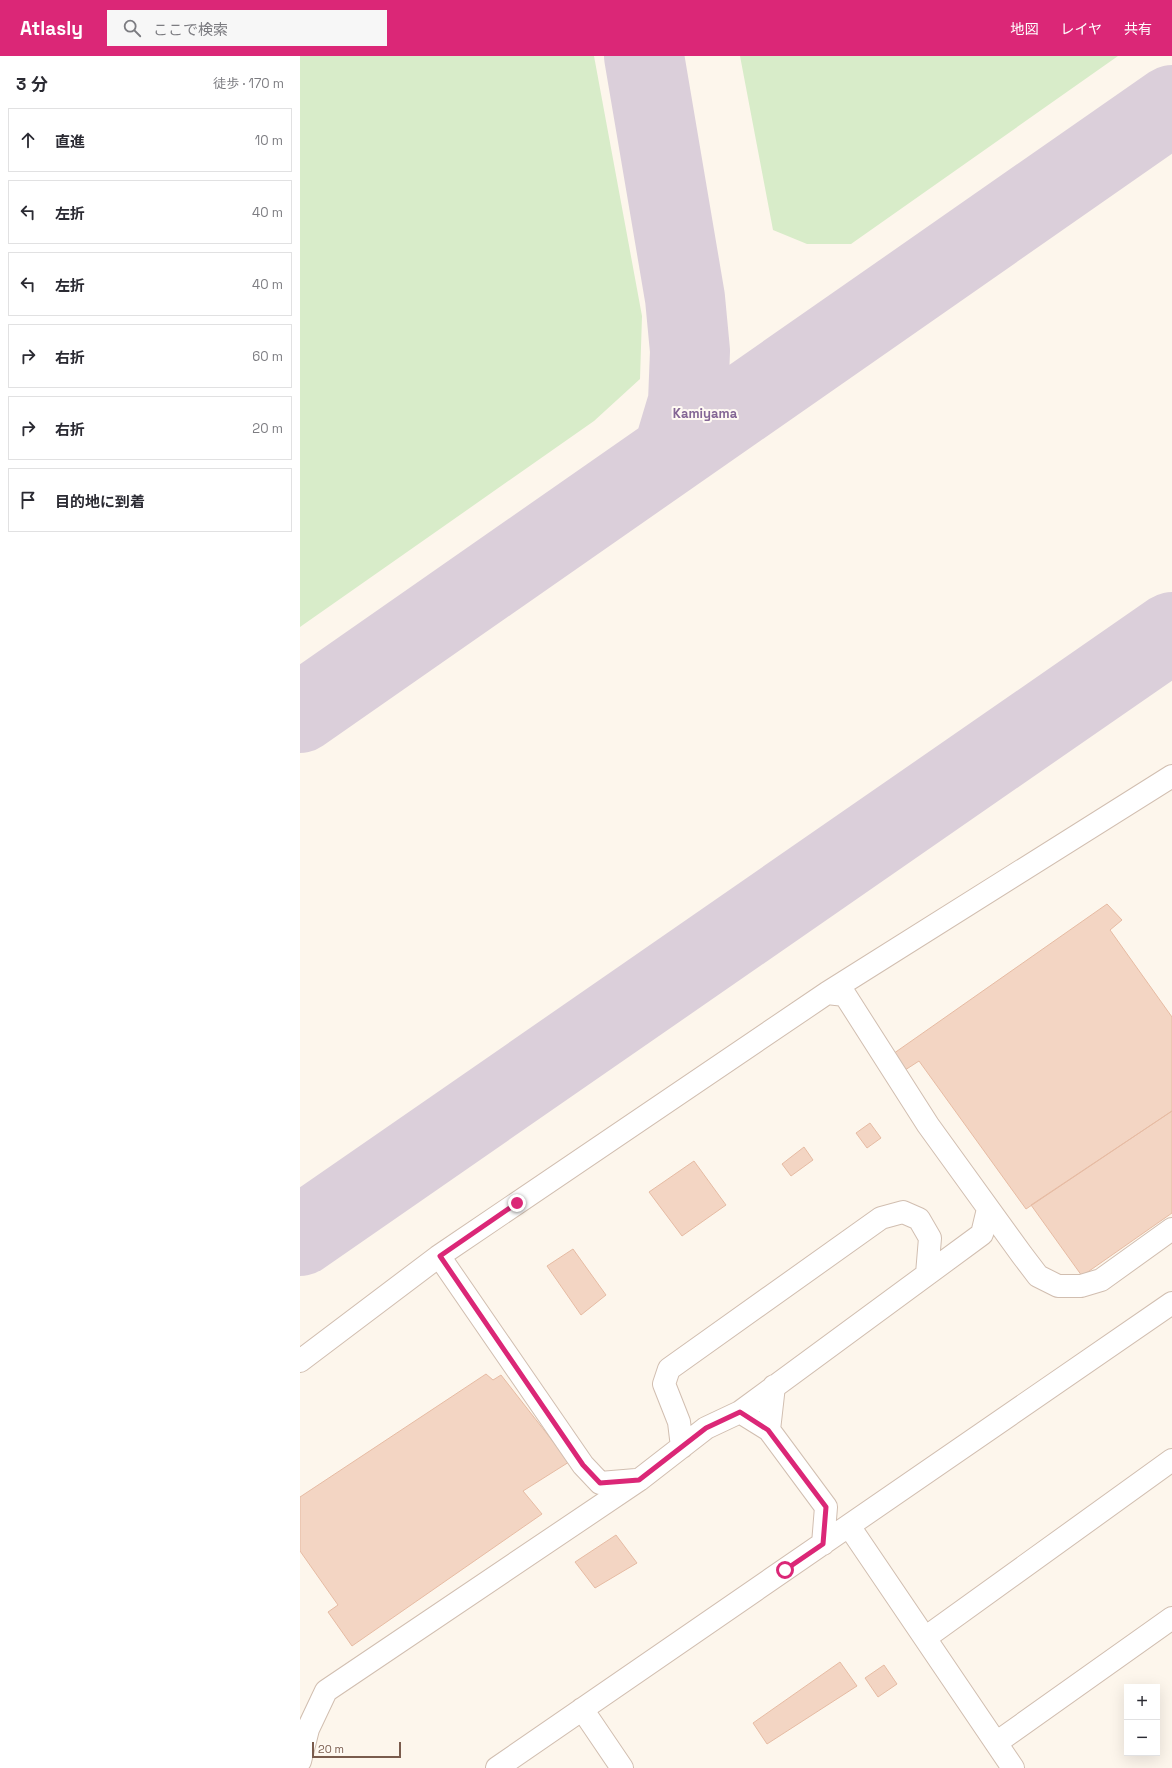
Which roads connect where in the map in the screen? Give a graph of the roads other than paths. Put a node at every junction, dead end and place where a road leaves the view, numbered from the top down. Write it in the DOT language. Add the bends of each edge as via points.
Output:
graph roads {
  1 [pos="1172,776"];
  2 [pos="827,993"];
  3 [pos="988,1209"];
  4 [pos="1172,1229"];
  5 [pos="982,1234"];
  6 [pos="930,1238"];
  7 [pos="955,1254"];
  8 [pos="1022,1255"];
  9 [pos="440,1256"];
  10 [pos="928,1274"];
  11 [pos="1172,1303"];
  12 [pos="300,1361"];
  13 [pos="774,1386"];
  14 [pos="740,1412"];
  15 [pos="679,1422"];
  16 [pos="706,1428"];
  17 [pos="768,1430"];
  18 [pos="682,1446"];
  19 [pos="1172,1460"];
  20 [pos="639,1480"];
  21 [pos="826,1507"];
  22 [pos="854,1522"];
  23 [pos="823,1544"];
  24 [pos="1172,1618"];
  25 [pos="925,1638"];
  26 [pos="582,1710"];
  27 [pos="996,1743"];
  28 [pos="300,1761"];
  29 [pos="497,1768"];
  30 [pos="622,1768"];
  31 [pos="1013,1768"];
  1 -- 2 [label="lane"];
  2 -- 3 [label="lane" via="845,995 928,1125"];
  2 -- 9 [label="lane"];
  3 -- 5 [label="lane"];
  3 -- 8 [label="lane"];
  4 -- 8 [label="lane" via="1101,1280 1081,1286 1058,1286 1038,1276"];
  5 -- 7 [label="lane"];
  5 -- 8 [label="lane"];
  6 -- 7 [label="lane"];
  6 -- 10 [label="lane"];
  6 -- 15 [label="lane" via="920,1220 903,1212 881,1218 669,1369 664,1384"];
  7 -- 10 [label="lane"];
  9 -- 12 [label="lane"];
  9 -- 20 [label="lane" via="583,1465 600,1483"];
  10 -- 13 [label="lane"];
  11 -- 22 [label="lane"];
  13 -- 14 [label="lane"];
  13 -- 17 [label="lane"];
  14 -- 16 [label="lane"];
  14 -- 17 [label="lane"];
  15 -- 16 [label="lane"];
  15 -- 18 [label="lane"];
  16 -- 18 [label="lane"];
  17 -- 21 [label="lane"];
  18 -- 20 [label="lane"];
  19 -- 25 [label="lane"];
  20 -- 28 [label="lane" via="326,1691 308,1729"];
  21 -- 22 [label="lane"];
  21 -- 23 [label="lane"];
  22 -- 23 [label="lane"];
  22 -- 25 [label="lane"];
  23 -- 26 [label="lane"];
  24 -- 27 [label="lane"];
  25 -- 27 [label="lane"];
  26 -- 29 [label="lane"];
  26 -- 30 [label="lane"];
  27 -- 31 [label="lane"];
}
